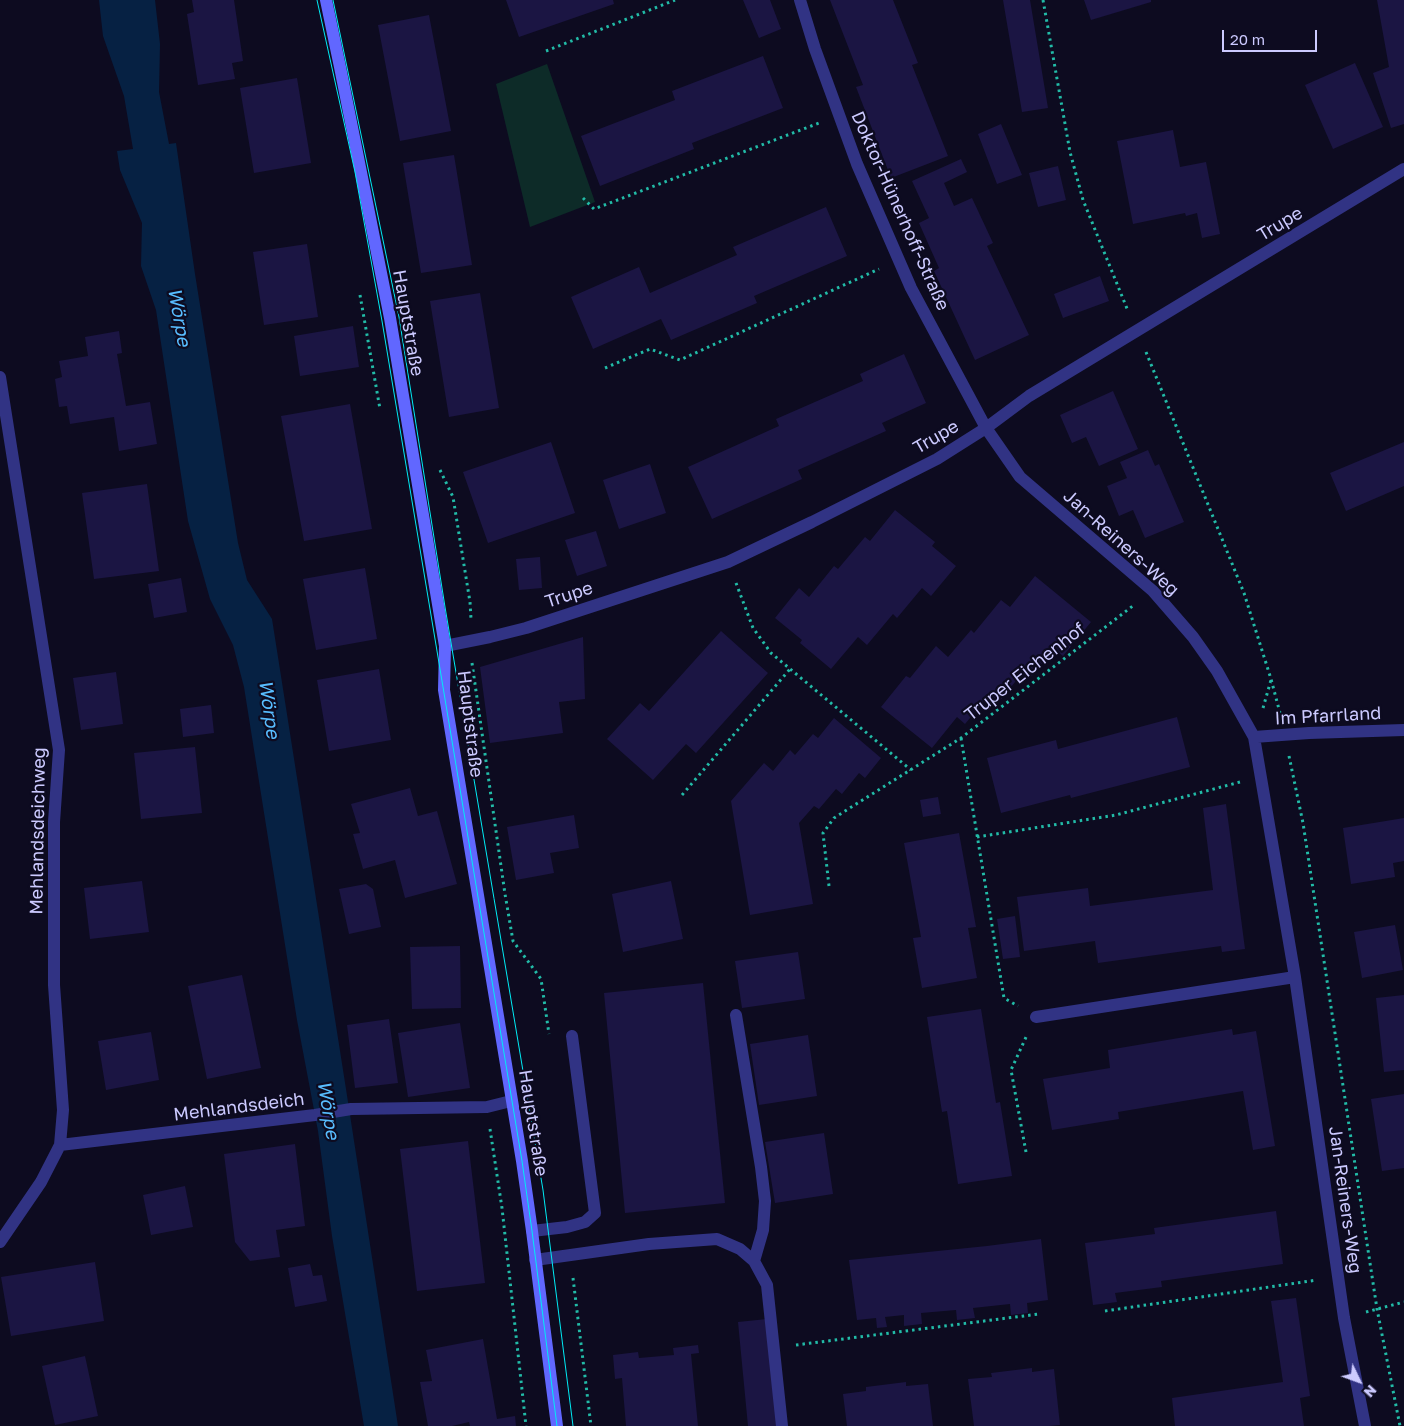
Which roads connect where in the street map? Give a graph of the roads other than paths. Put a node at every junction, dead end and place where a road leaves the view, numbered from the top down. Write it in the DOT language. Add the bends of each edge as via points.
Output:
graph roads {
  1 [pos="326,0"];
  2 [pos="800,0"];
  3 [pos="1404,170"];
  4 [pos="0,377"];
  5 [pos="986,428"];
  6 [pos="445,646"];
  7 [pos="1404,730"];
  8 [pos="1254,737"];
  9 [pos="1295,977"];
  10 [pos="736,1015"];
  11 [pos="1036,1017"];
  12 [pos="572,1036"];
  13 [pos="512,1101"];
  14 [pos="60,1145"];
  15 [pos="532,1231"];
  16 [pos="0,1242"];
  17 [pos="535,1260"];
  18 [pos="754,1261"];
  19 [pos="557,1426"];
  20 [pos="782,1426"];
  21 [pos="1365,1426"];
  1 -- 6 [label="street, Hauptstraße" via="390,318"];
  2 -- 5 [label="street, Doktor-Hünerhoff-Straße" via="857,164 911,288"];
  3 -- 5 [label="street, Trupe" via="1029,396"];
  4 -- 14 [label="street, Mehlandsdeichweg" via="59,750 54,822 54,985 64,1110"];
  5 -- 6 [label="street, Trupe" via="937,459 728,562 526,628"];
  5 -- 8 [label="street, Jan-Reiners-Weg" via="1020,477 1152,591 1192,637 1218,671"];
  6 -- 13 [label="street, Hauptstraße" via="444,690"];
  7 -- 8 [label="street, Im Pfarrland"];
  8 -- 9 [label="street, Jan-Reiners-Weg"];
  9 -- 11 [label="street"];
  9 -- 21 [label="street, Jan-Reiners-Weg" via="1344,1318"];
  10 -- 18 [label="street" via="765,1201 763,1230"];
  12 -- 15 [label="street" via="595,1213 585,1222 568,1227"];
  13 -- 14 [label="street, Mehlandsdeich" via="487,1107 351,1109"];
  13 -- 15 [label="street, Hauptstraße"];
  14 -- 16 [label="street, Mehlandsdeichweg" via="41,1182"];
  15 -- 17 [label="street, Hauptstraße"];
  17 -- 18 [label="street" via="649,1244 716,1239 740,1249"];
  17 -- 19 [label="street, Hauptstraße"];
  18 -- 20 [label="street" via="767,1285"];
}
